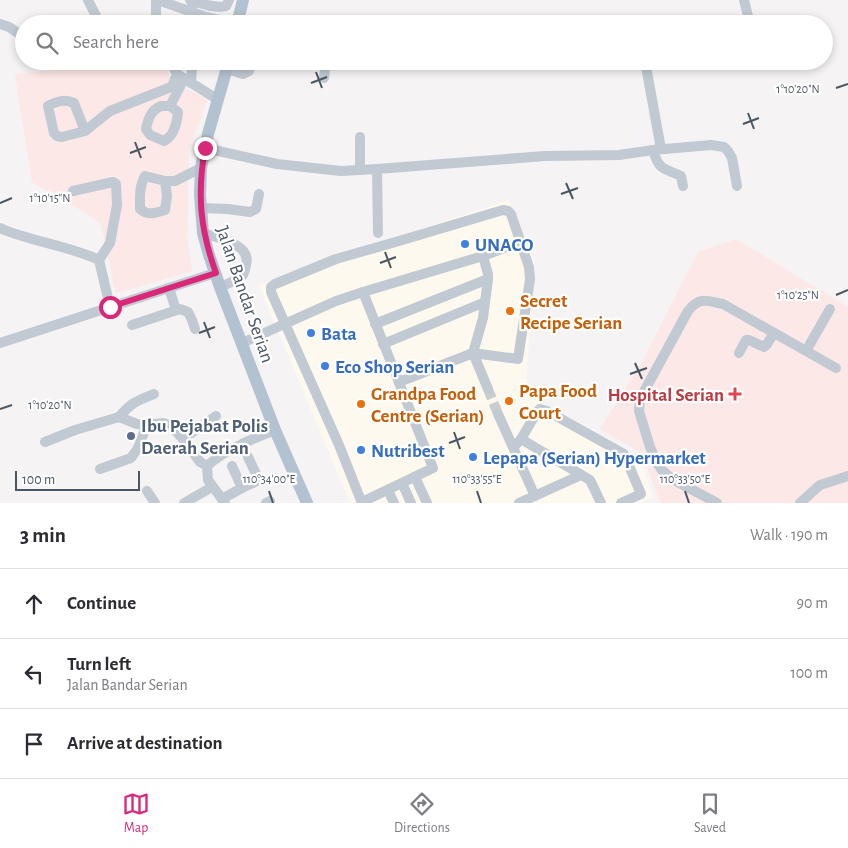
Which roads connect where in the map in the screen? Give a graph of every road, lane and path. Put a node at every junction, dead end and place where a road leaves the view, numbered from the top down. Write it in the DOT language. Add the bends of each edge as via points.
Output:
graph roads {
  1 [pos="88,0"];
  2 [pos="157,0"];
  3 [pos="192,0"];
  4 [pos="229,0"];
  5 [pos="243,0"];
  6 [pos="744,0"];
  7 [pos="191,12"];
  8 [pos="96,15"];
  9 [pos="156,15"];
  10 [pos="191,15"];
  11 [pos="200,15"];
  12 [pos="240,15"];
  13 [pos="748,15"];
  14 [pos="0,24"];
  15 [pos="15,31"];
  16 [pos="177,70"];
  17 [pos="191,70"];
  18 [pos="226,70"];
  19 [pos="236,70"];
  20 [pos="249,70"];
  21 [pos="325,70"];
  22 [pos="646,70"];
  23 [pos="324,78"];
  24 [pos="184,79"];
  25 [pos="217,99"];
  26 [pos="170,106"];
  27 [pos="85,131"];
  28 [pos="360,137"];
  29 [pos="205,148"];
  30 [pos="657,149"];
  31 [pos="201,168"];
  32 [pos="360,170"];
  33 [pos="377,170"];
  34 [pos="165,180"];
  35 [pos="683,186"];
  36 [pos="737,186"];
  37 [pos="73,191"];
  38 [pos="259,194"];
  39 [pos="201,208"];
  40 [pos="0,228"];
  41 [pos="203,233"];
  42 [pos="378,233"];
  43 [pos="520,242"];
  44 [pos="483,256"];
  45 [pos="98,260"];
  46 [pos="216,273"];
  47 [pos="488,279"];
  48 [pos="220,287"];
  49 [pos="169,288"];
  50 [pos="363,292"];
  51 [pos="485,302"];
  52 [pos="110,307"];
  53 [pos="830,308"];
  54 [pos="176,310"];
  55 [pos="284,324"];
  56 [pos="375,324"];
  57 [pos="132,325"];
  58 [pos="195,329"];
  59 [pos="774,333"];
  60 [pos="0,343"];
  61 [pos="242,343"];
  62 [pos="383,344"];
  63 [pos="806,351"];
  64 [pos="473,353"];
  65 [pos="739,353"];
  66 [pos="836,368"];
  67 [pos="399,382"];
  68 [pos="488,388"];
  69 [pos="154,394"];
  70 [pos="498,414"];
  71 [pos="216,416"];
  72 [pos="118,417"];
  73 [pos="147,425"];
  74 [pos="275,430"];
  75 [pos="183,439"];
  76 [pos="521,439"];
  77 [pos="45,442"];
  78 [pos="514,447"];
  79 [pos="248,457"];
  80 [pos="207,466"];
  81 [pos="232,466"];
  82 [pos="100,469"];
  83 [pos="581,475"];
  84 [pos="848,476"];
  85 [pos="415,477"];
  86 [pos="402,483"];
  87 [pos="212,487"];
  88 [pos="242,488"];
  89 [pos="388,490"];
  90 [pos="147,491"];
  91 [pos="535,496"];
  92 [pos="224,501"];
  93 [pos="155,503"];
  94 [pos="184,503"];
  95 [pos="307,503"];
  96 [pos="362,503"];
  97 [pos="394,503"];
  98 [pos="411,503"];
  99 [pos="427,503"];
  100 [pos="519,503"];
  101 [pos="601,503"];
  102 [pos="621,503"];
  103 [pos="717,503"];
  104 [pos="800,503"];
  1 -- 8 [label="street"];
  2 -- 7 [label="street"];
  2 -- 9 [label="street"];
  3 -- 4 [label="street" via="221,7 226,6"];
  3 -- 7 [label="street"];
  5 -- 12 [label="main road"];
  6 -- 13 [label="street"];
  7 -- 10 [label="street"];
  7 -- 11 [label="street"];
  14 -- 15 [label="street"];
  16 -- 24 [label="street"];
  17 -- 24 [label="street"];
  18 -- 25 [label="main road, Jalan Bandar Serian"];
  19 -- 20 [label="street" via="243,74"];
  21 -- 23 [label="street"];
  22 -- 30 [label="street"];
  24 -- 25 [label="street"];
  24 -- 26 [label="street"];
  24 -- 27 [label="street" via="110,111"];
  25 -- 29 [label="main road, Jalan Bandar Serian"];
  28 -- 32 [label="street"];
  29 -- 31 [label="main road, Jalan Bandar Serian"];
  29 -- 32 [label="street" via="277,164"];
  30 -- 33 [label="street" via="619,155 545,156"];
  30 -- 35 [label="street" via="656,160 662,168 681,176"];
  30 -- 36 [label="street" via="724,147 732,158"];
  31 -- 34 [label="street" via="175,181"];
  31 -- 39 [label="main road, Jalan Bandar Serian"];
  32 -- 33 [label="street"];
  33 -- 42 [label="street"];
  37 -- 45 [label="street" via="116,184 117,205 110,243"];
  38 -- 39 [label="street" via="256,210 250,212"];
  39 -- 41 [label="main road, Jalan Bandar Serian"];
  40 -- 45 [label="street" via="82,252"];
  41 -- 46 [label="main road, Jalan Bandar Serian"];
  41 -- 48 [label="street" via="229,241 244,250 248,261 243,275"];
  43 -- 44 [label="street"];
  43 -- 55 [label="street" via="508,210 503,210 336,259 271,287"];
  43 -- 64 [label="street" via="530,278 518,358"];
  44 -- 47 [label="street"];
  44 -- 50 [label="street"];
  45 -- 52 [label="street"];
  46 -- 48 [label="main road, Jalan Bandar Serian"];
  46 -- 49 [label="street"];
  47 -- 51 [label="street"];
  47 -- 56 [label="street"];
  48 -- 61 [label="main road, Jalan Bandar Serian"];
  49 -- 52 [label="street"];
  49 -- 54 [label="street"];
  50 -- 55 [label="street"];
  50 -- 56 [label="street"];
  51 -- 62 [label="street"];
  51 -- 64 [label="street"];
  52 -- 60 [label="street"];
  53 -- 63 [label="street"];
  54 -- 57 [label="street"];
  54 -- 58 [label="street" via="188,312"];
  55 -- 61 [label="street"];
  55 -- 96 [label="street"];
  56 -- 62 [label="street"];
  59 -- 63 [label="street"];
  59 -- 65 [label="street" via="764,347 746,340"];
  59 -- 103 [label="street" via="723,304 704,300 694,304 640,399 639,411 647,438 662,470"];
  61 -- 74 [label="main road, Jalan Bandar Serian"];
  62 -- 67 [label="street"];
  63 -- 66 [label="street"];
  64 -- 67 [label="street"];
  64 -- 68 [label="street"];
  67 -- 85 [label="street" via="433,468"];
  69 -- 72 [label="street" via="130,404"];
  70 -- 78 [label="street"];
  71 -- 75 [label="street"];
  72 -- 73 [label="street"];
  72 -- 77 [label="street"];
  73 -- 75 [label="street" via="167,424"];
  73 -- 82 [label="street" via="131,458"];
  74 -- 80 [label="street"];
  74 -- 95 [label="main road, Jalan Bandar Serian"];
  75 -- 80 [label="street" via="200,462"];
  76 -- 78 [label="street"];
  76 -- 83 [label="street"];
  76 -- 102 [label="street" via="536,412 547,410 624,454 641,494"];
  78 -- 91 [label="street"];
  79 -- 88 [label="street" via="258,478"];
  80 -- 87 [label="street"];
  81 -- 88 [label="street"];
  83 -- 91 [label="street"];
  83 -- 101 [label="street" via="590,480"];
  84 -- 104 [label="street" via="820,486"];
  85 -- 86 [label="street"];
  85 -- 99 [label="street"];
  86 -- 89 [label="street"];
  86 -- 98 [label="street"];
  87 -- 92 [label="street"];
  87 -- 94 [label="street"];
  88 -- 92 [label="street"];
  89 -- 96 [label="street"];
  89 -- 97 [label="street"];
  90 -- 93 [label="street"];
  91 -- 100 [label="street"];
}
